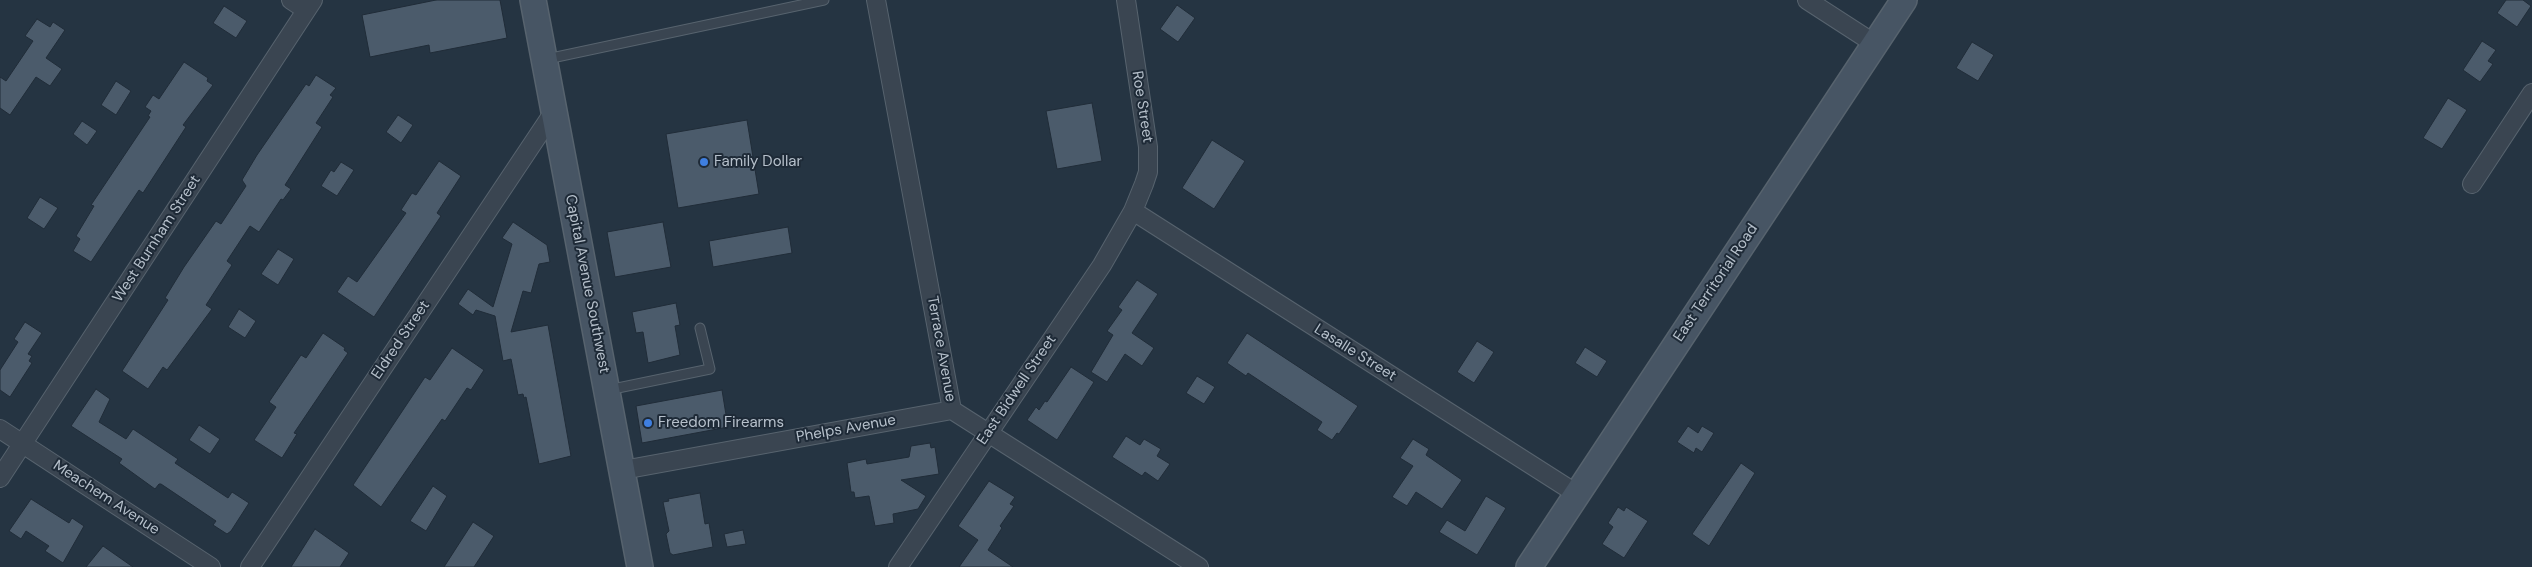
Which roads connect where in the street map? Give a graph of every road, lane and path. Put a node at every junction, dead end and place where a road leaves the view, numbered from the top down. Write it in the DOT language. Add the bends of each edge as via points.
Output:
graph roads {
  1 [pos="291,0"];
  2 [pos="533,0"];
  3 [pos="824,0"];
  4 [pos="876,0"];
  5 [pos="1126,0"];
  6 [pos="1807,0"];
  7 [pos="1904,0"];
  8 [pos="310,5"];
  9 [pos="1875,44"];
  10 [pos="544,59"];
  11 [pos="2532,93"];
  12 [pos="553,113"];
  13 [pos="2472,184"];
  14 [pos="1132,211"];
  15 [pos="700,328"];
  16 [pos="607,390"];
  17 [pos="952,410"];
  18 [pos="0,429"];
  19 [pos="988,433"];
  20 [pos="23,444"];
  21 [pos="623,470"];
  22 [pos="0,478"];
  23 [pos="1577,494"];
  24 [pos="212,567"];
  25 [pos="250,567"];
  26 [pos="640,567"];
  27 [pos="898,567"];
  28 [pos="1198,567"];
  29 [pos="1529,567"];
  1 -- 8 [label="street"];
  2 -- 10 [label="street, Capital Avenue Southwest"];
  3 -- 10 [label="lane"];
  4 -- 17 [label="street, Terrace Avenue"];
  5 -- 14 [label="street, Roe Street" via="1149,160 1144,184"];
  6 -- 9 [label="street"];
  7 -- 9 [label="street, East Territorial Road"];
  8 -- 20 [label="street, West Burnham Street"];
  9 -- 23 [label="street, East Territorial Road"];
  10 -- 12 [label="street, Capital Avenue Southwest"];
  11 -- 13 [label="street"];
  12 -- 16 [label="street, Capital Avenue Southwest"];
  12 -- 25 [label="street, Eldred Street"];
  14 -- 19 [label="street, East Bidwell Street" via="1102,266"];
  14 -- 23 [label="street, Lasalle Street"];
  15 -- 16 [label="lane" via="710,369"];
  16 -- 21 [label="street, Capital Avenue Southwest"];
  17 -- 19 [label="street, Terrace Avenue"];
  17 -- 21 [label="street, Phelps Avenue"];
  18 -- 20 [label="street, Meachem Avenue"];
  19 -- 27 [label="street, East Bidwell Street"];
  19 -- 28 [label="street, Terrace Avenue"];
  20 -- 22 [label="street, West Burnham Street"];
  20 -- 24 [label="street, Meachem Avenue"];
  21 -- 26 [label="street, Capital Avenue Southwest"];
  23 -- 29 [label="street, East Territorial Road"];
}
